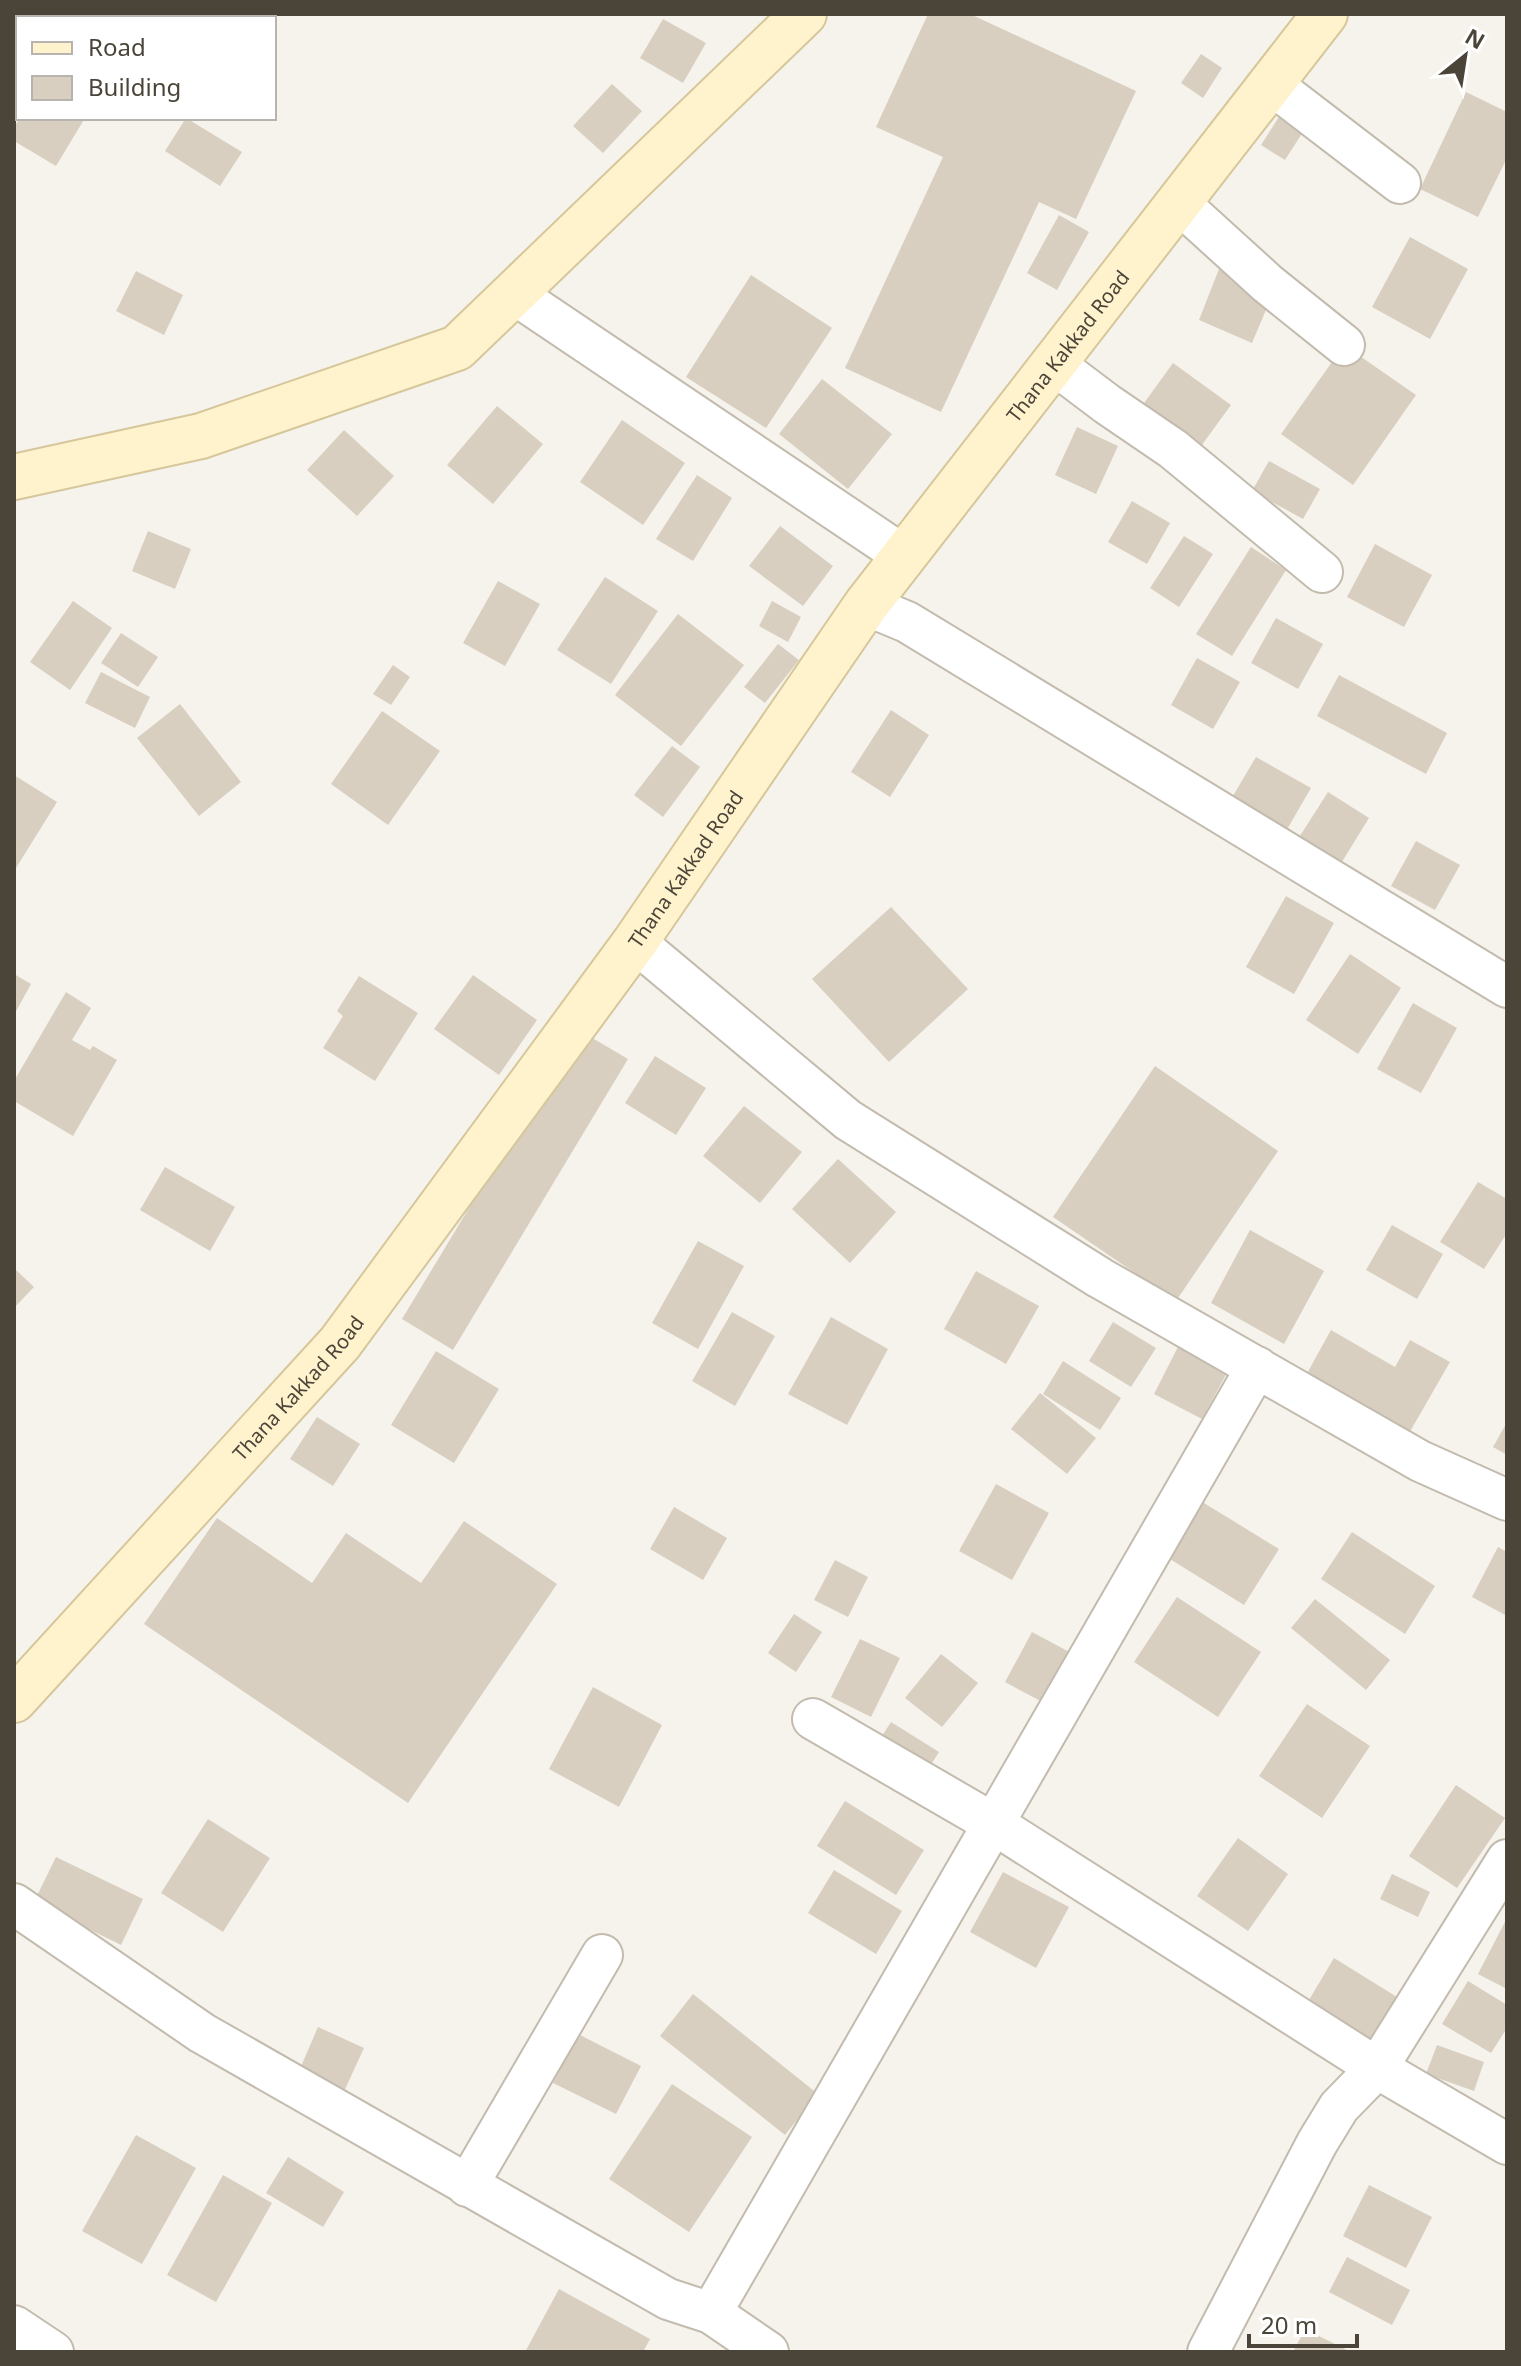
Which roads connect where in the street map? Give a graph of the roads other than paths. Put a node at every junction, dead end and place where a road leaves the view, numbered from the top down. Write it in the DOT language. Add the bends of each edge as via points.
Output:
graph roads {
  1 [pos="804,14"];
  2 [pos="1325,14"];
  3 [pos="1271,84"];
  4 [pos="1400,183"];
  5 [pos="1179,203"];
  6 [pos="513,293"];
  7 [pos="1344,345"];
  8 [pos="1054,364"];
  9 [pos="14,477"];
  10 [pos="904,556"];
  11 [pos="1322,572"];
  12 [pos="866,605"];
  13 [pos="635,942"];
  14 [pos="1507,987"];
  15 [pos="1257,1367"];
  16 [pos="1507,1500"];
  17 [pos="14,1700"];
  18 [pos="813,1719"];
  19 [pos="994,1824"];
  20 [pos="1507,1860"];
  21 [pos="14,1904"];
  22 [pos="602,1955"];
  23 [pos="1377,2068"];
  24 [pos="1507,2144"];
  25 [pos="467,2186"];
  26 [pos="711,2313"];
  27 [pos="14,2326"];
  28 [pos="53,2352"];
  29 [pos="768,2352"];
  30 [pos="1208,2352"];
  1 -- 6 [label="main road"];
  2 -- 3 [label="main road, Thana Kakkad Road"];
  3 -- 4 [label="street"];
  3 -- 5 [label="main road, Thana Kakkad Road"];
  5 -- 7 [label="street"];
  5 -- 8 [label="main road, Thana Kakkad Road"];
  6 -- 9 [label="main road" via="457,348 201,436"];
  6 -- 10 [label="street"];
  8 -- 10 [label="main road, Thana Kakkad Road"];
  8 -- 11 [label="street" via="1173,449"];
  10 -- 12 [label="main road, Thana Kakkad Road"];
  12 -- 13 [label="main road, Thana Kakkad Road"];
  12 -- 14 [label="street" via="907,622"];
  13 -- 15 [label="street" via="848,1120 1100,1278"];
  13 -- 17 [label="main road, Thana Kakkad Road" via="340,1343"];
  15 -- 16 [label="street" via="1420,1461"];
  15 -- 19 [label="street"];
  18 -- 19 [label="street"];
  19 -- 23 [label="street"];
  19 -- 26 [label="street"];
  20 -- 23 [label="street"];
  21 -- 25 [label="street" via="202,2033"];
  22 -- 25 [label="street"];
  23 -- 24 [label="street"];
  23 -- 30 [label="street" via="1339,2107 1317,2143"];
  25 -- 26 [label="street" via="668,2299"];
  26 -- 29 [label="street"];
  27 -- 28 [label="street"];
}
